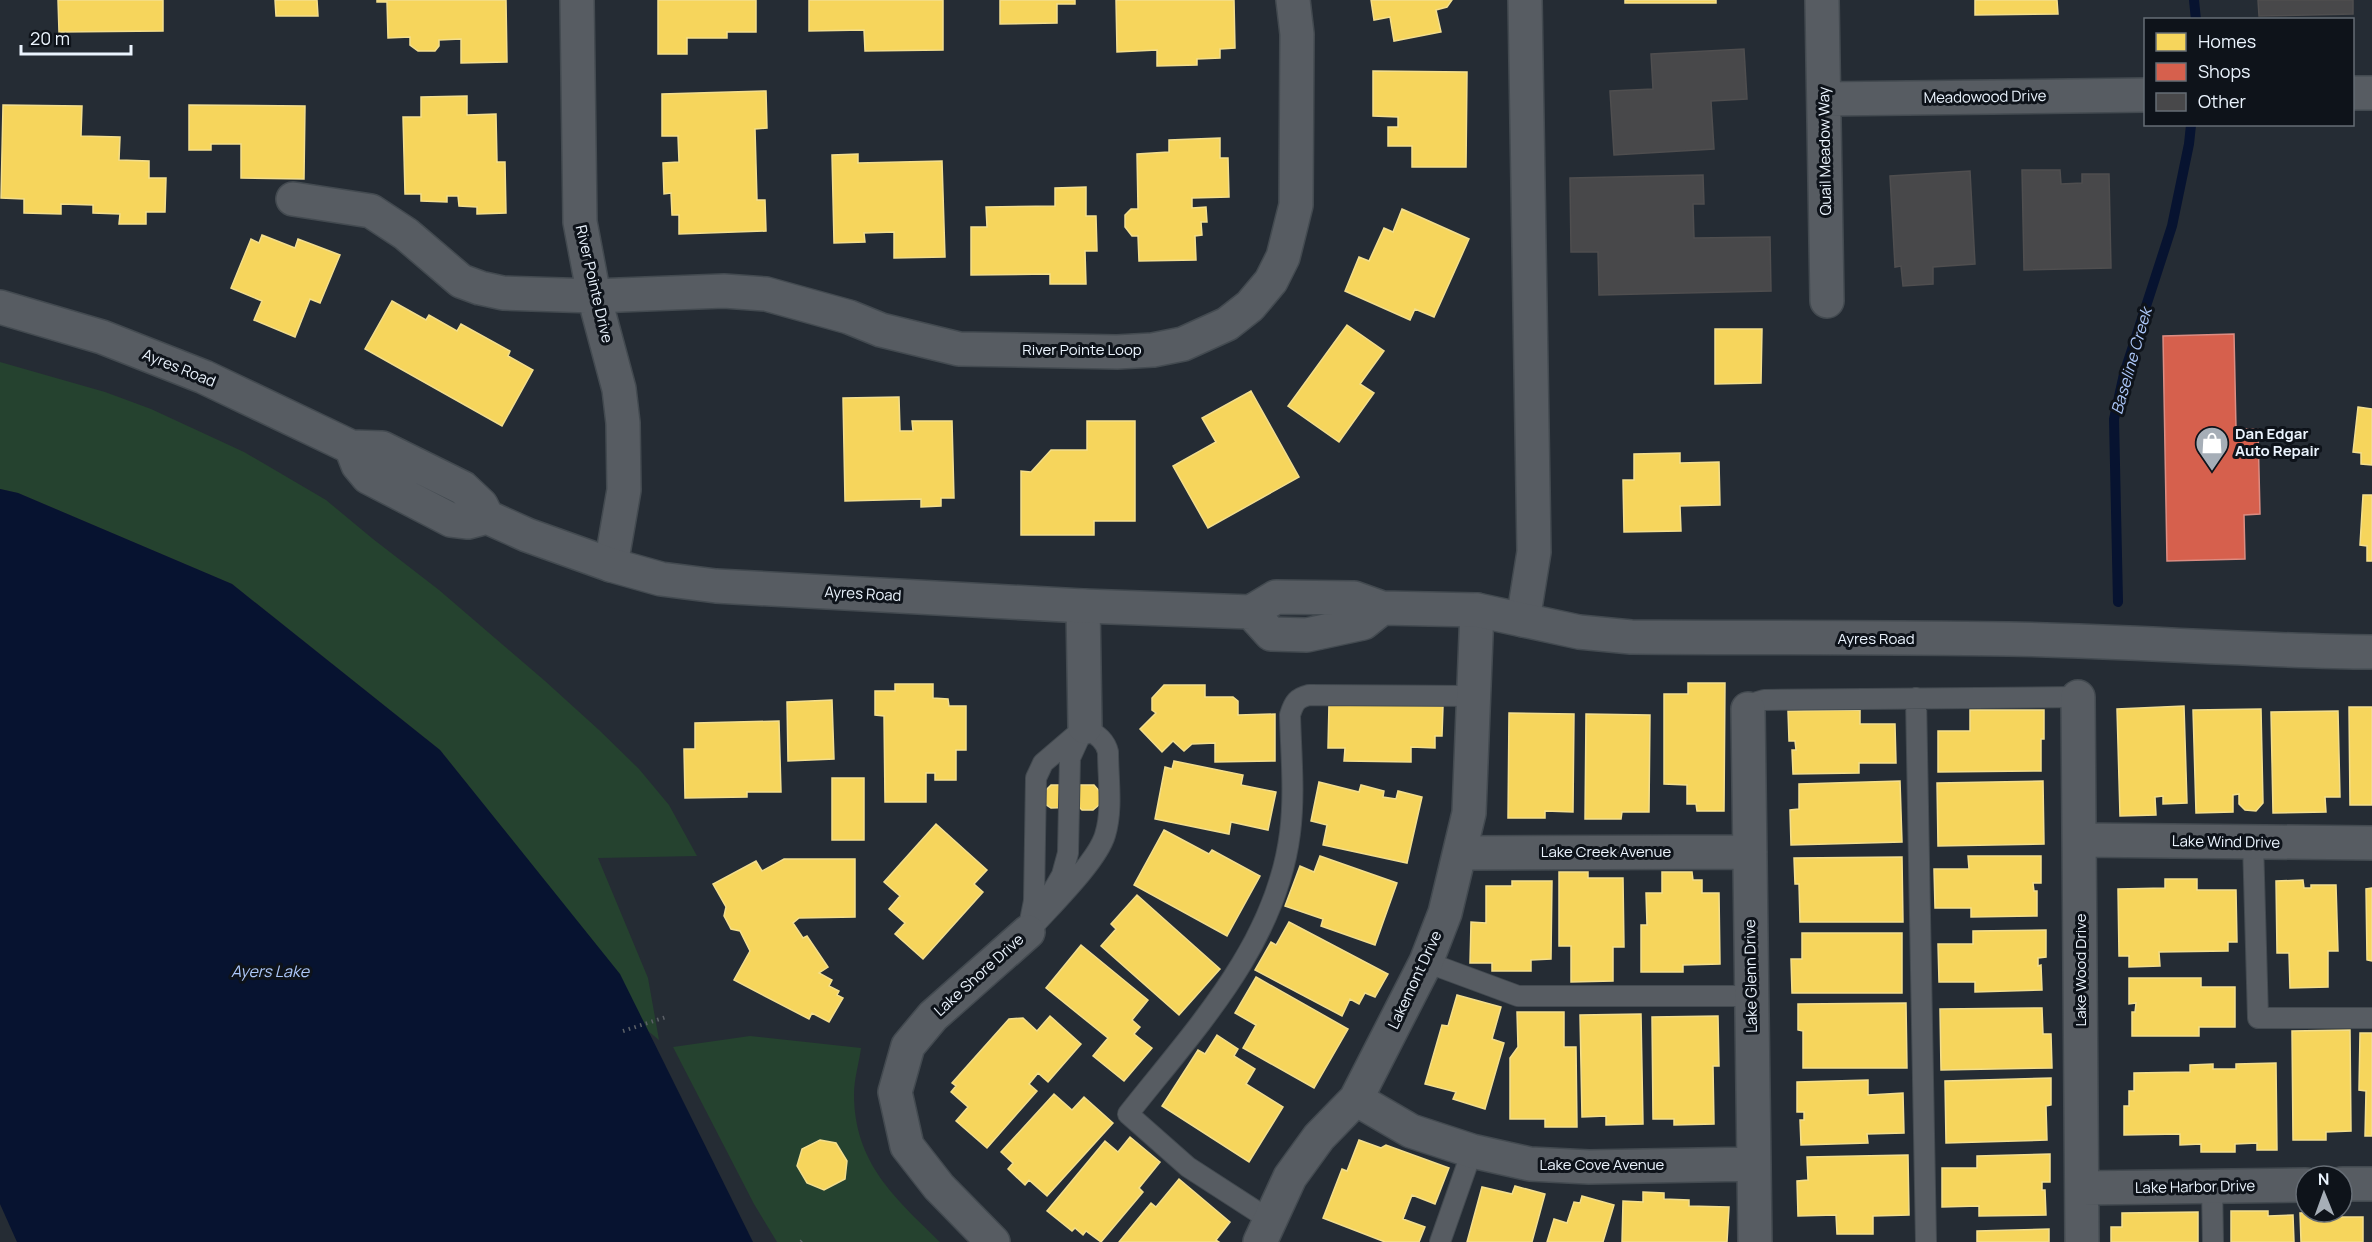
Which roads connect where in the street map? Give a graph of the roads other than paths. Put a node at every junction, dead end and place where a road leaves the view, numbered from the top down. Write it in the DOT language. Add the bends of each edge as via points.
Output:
graph roads {
  1 [pos="577,0"];
  2 [pos="1293,0"];
  3 [pos="1525,0"];
  4 [pos="1822,0"];
  5 [pos="2354,93"];
  6 [pos="2372,93"];
  7 [pos="2144,95"];
  8 [pos="1824,99"];
  9 [pos="293,199"];
  10 [pos="594,296"];
  11 [pos="1827,301"];
  12 [pos="0,307"];
  13 [pos="611,565"];
  14 [pos="1083,606"];
  15 [pos="1478,610"];
  16 [pos="1523,620"];
  17 [pos="2372,652"];
  18 [pos="1474,696"];
  19 [pos="2078,697"];
  20 [pos="1916,698"];
  21 [pos="1748,709"];
  22 [pos="1085,727"];
  23 [pos="2080,840"];
  24 [pos="2253,842"];
  25 [pos="2372,843"];
  26 [pos="1461,852"];
  27 [pos="1750,852"];
  28 [pos="1028,932"];
  29 [pos="1426,962"];
  30 [pos="1752,996"];
  31 [pos="2372,1018"];
  32 [pos="1356,1099"];
  33 [pos="1472,1151"];
  34 [pos="1754,1164"];
  35 [pos="2354,1184"];
  36 [pos="2372,1184"];
  37 [pos="2294,1185"];
  38 [pos="2212,1186"];
  39 [pos="2083,1188"];
  40 [pos="1265,1231"];
  41 [pos="993,1242"];
  42 [pos="1440,1242"];
  43 [pos="1755,1242"];
  44 [pos="1926,1242"];
  45 [pos="2082,1242"];
  46 [pos="2212,1242"];
  1 -- 10 [label="street, River Pointe Drive" via="578,199"];
  2 -- 10 [label="street, River Pointe Loop" via="1297,34 1296,205 1283,256 1250,306 1227,324 1183,344 1117,352 959,349 880,330 849,317 766,294 724,291"];
  3 -- 16 [label="street" via="1534,552"];
  4 -- 8 [label="street, Quail Meadow Way"];
  5 -- 6 [label="street"];
  7 -- 8 [label="street, Meadowood Drive"];
  8 -- 11 [label="street, Quail Meadow Way"];
  9 -- 10 [label="street, River Pointe Loop" via="371,212 406,234 461,281 480,288 520,296"];
  10 -- 13 [label="street, River Pointe Drive" via="624,423 624,490"];
  12 -- 13 [label="street, Ayres Road" via="102,338 204,376 351,447 368,477 451,520 468,522 487,517 527,536"];
  13 -- 14 [label="street, Ayres Road" via="661,579 716,586"];
  14 -- 15 [label="street, Ayres Road" via="1251,612 1276,597 1354,598 1382,608"];
  14 -- 22 [label="street, Lake Shore Drive"];
  15 -- 16 [label="street, Ayres Road"];
  15 -- 18 [label="street, Lakemont Drive"];
  16 -- 17 [label="street, Ayres Road" via="1631,638 2009,639"];
  18 -- 26 [label="street, Lakemont Drive" via="1469,813"];
  18 -- 40 [label="lane" via="1298,698 1290,715 1290,835 1263,922 1234,980 1128,1114"];
  19 -- 20 [label="lane"];
  19 -- 23 [label="street, Lake Wood Drive"];
  20 -- 21 [label="lane" via="1764,700"];
  20 -- 44 [label="lane"];
  21 -- 27 [label="street, Lake Glenn Drive"];
  22 -- 28 [label="lane, Lake Shore Drive" via="1070,758 1066,864"];
  22 -- 28 [label="lane" via="1043,763 1036,778 1034,901"];
  22 -- 28 [label="lane" via="1106,744 1108,752 1106,834 1090,860"];
  23 -- 24 [label="street, Lake Wind Drive"];
  23 -- 39 [label="street, Lake Wood Drive"];
  24 -- 25 [label="street, Lake Wind Drive"];
  24 -- 31 [label="lane" via="2258,1018"];
  26 -- 27 [label="street, Lake Creek Avenue"];
  26 -- 29 [label="street, Lakemont Drive" via="1445,913"];
  27 -- 30 [label="street, Lake Glenn Drive"];
  28 -- 41 [label="street, Lake Shore Drive" via="927,1023 908,1046 895,1092 907,1146 939,1187"];
  29 -- 30 [label="lane" via="1518,996"];
  29 -- 32 [label="street, Lakemont Drive"];
  30 -- 34 [label="street, Lake Glenn Drive"];
  32 -- 33 [label="street, Lake Cove Avenue" via="1411,1131"];
  32 -- 40 [label="street, Lakemont Drive" via="1319,1137 1290,1177"];
  33 -- 34 [label="street, Lake Cove Avenue" via="1530,1164 1589,1167"];
  33 -- 42 [label="lane"];
  34 -- 43 [label="street, Lake Glenn Drive"];
  35 -- 36 [label="street"];
  37 -- 38 [label="street, Lake Harbor Drive"];
  38 -- 39 [label="street, Lake Harbor Drive"];
  38 -- 46 [label="lane"];
  39 -- 45 [label="street, Lake Wood Drive"];
}
